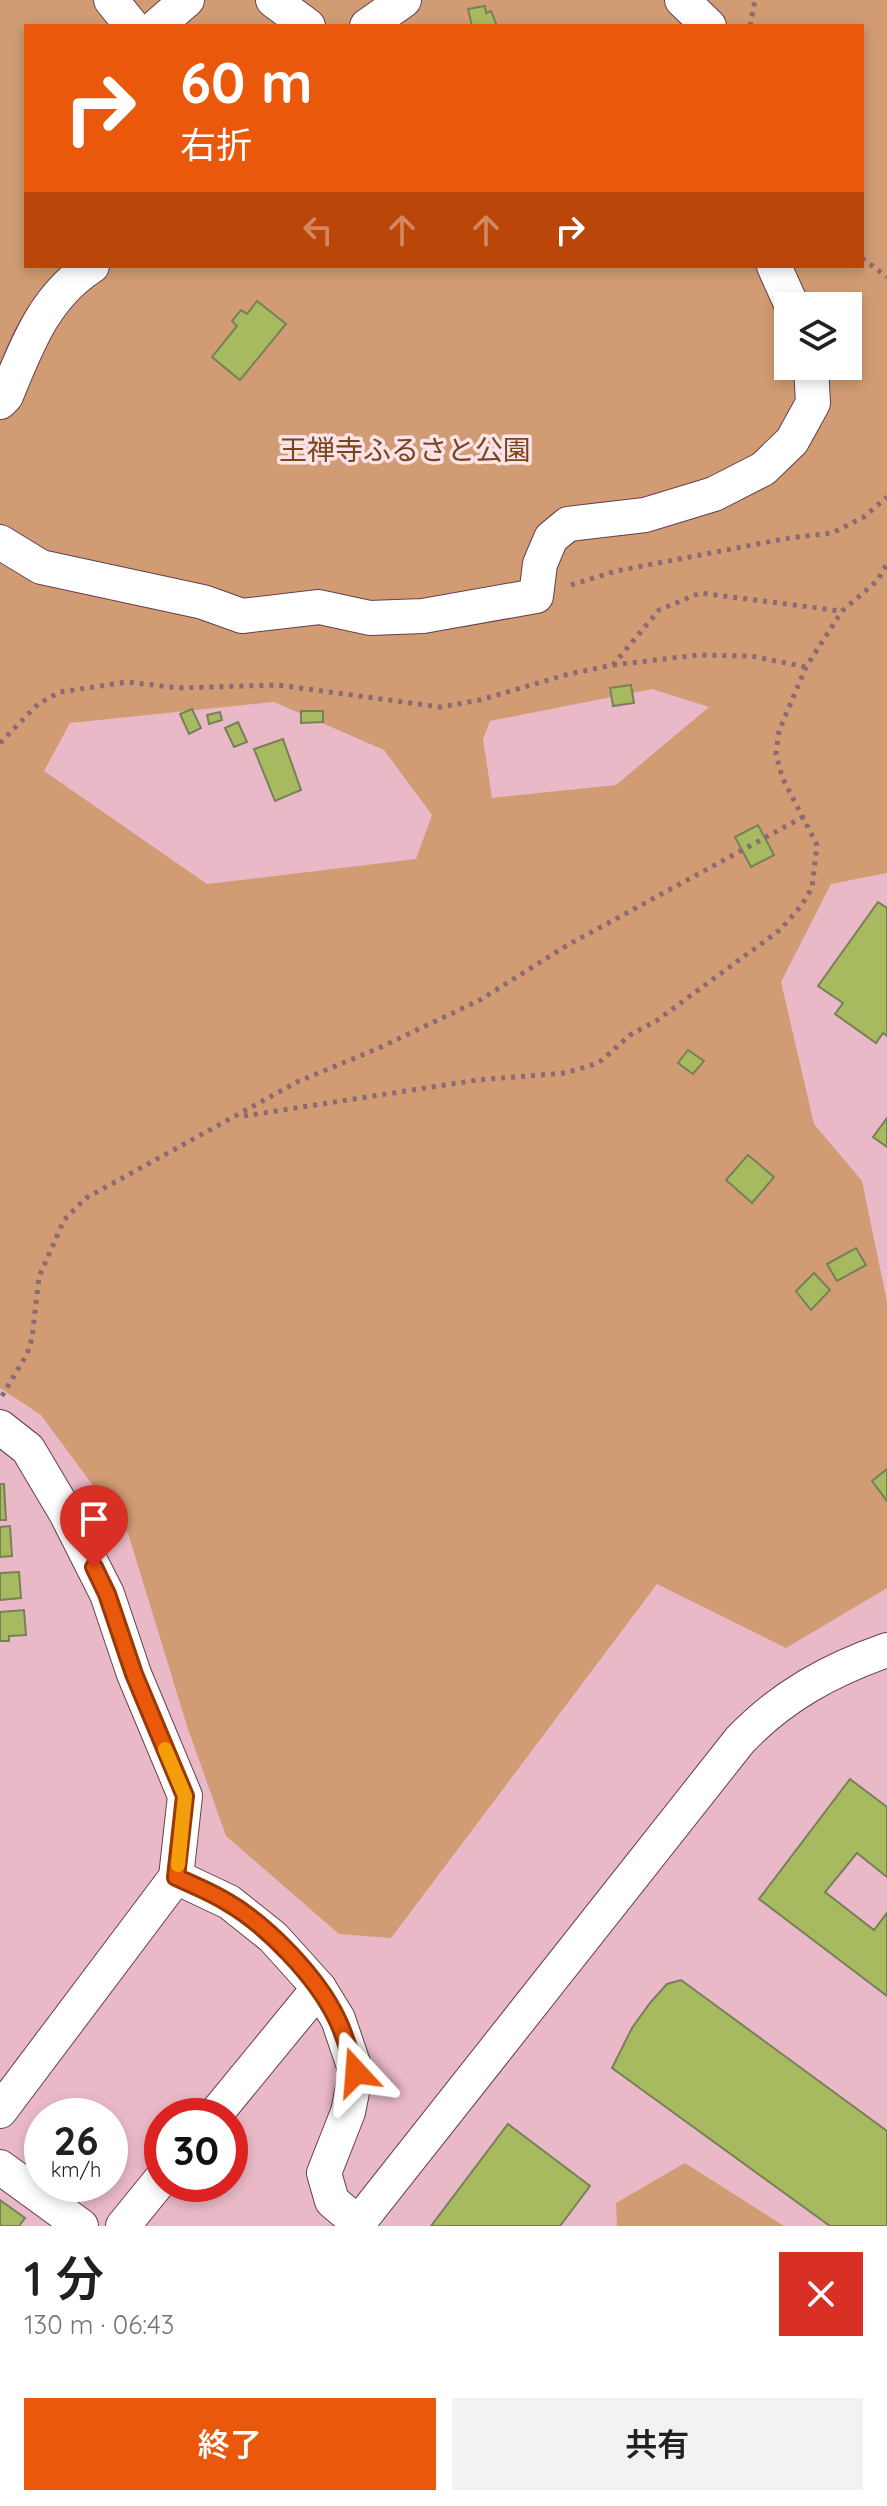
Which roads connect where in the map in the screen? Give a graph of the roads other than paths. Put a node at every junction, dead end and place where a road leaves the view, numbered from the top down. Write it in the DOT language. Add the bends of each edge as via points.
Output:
graph roads {
  1 [pos="111,0"];
  2 [pos="187,0"];
  3 [pos="273,0"];
  4 [pos="404,0"];
  5 [pos="682,0"];
  6 [pos="130,24"];
  7 [pos="159,24"];
  8 [pos="305,24"];
  9 [pos="370,24"];
  10 [pos="707,24"];
  11 [pos="89,268"];
  12 [pos="775,268"];
  13 [pos="786,292"];
  14 [pos="812,380"];
  15 [pos="0,402"];
  16 [pos="0,542"];
  17 [pos="0,1427"];
  18 [pos="887,1650"];
  19 [pos="176,1877"];
  20 [pos="319,1988"];
  21 [pos="229,2098"];
  22 [pos="0,2111"];
  23 [pos="0,2167"];
  24 [pos="144,2200"];
  25 [pos="357,2225"];
  26 [pos="81,2226"];
  27 [pos="123,2226"];
  1 -- 6 [label="street"];
  2 -- 7 [label="street"];
  3 -- 8 [label="street"];
  4 -- 9 [label="street"];
  5 -- 10 [label="street"];
  11 -- 15 [label="street" via="45,311"];
  12 -- 13 [label="street"];
  14 -- 16 [label="street" via="813,403 792,441 763,469 714,494 645,515 568,524 551,538 540,564 536,596 423,616 370,618 319,607 242,616 203,602 41,567"];
  17 -- 19 [label="street" via="28,1449 107,1594 185,1796"];
  18 -- 25 [label="street" via="834,1670 783,1699 740,1740"];
  19 -- 20 [label="street" via="229,1902 273,1937"];
  19 -- 22 [label="street"];
  20 -- 21 [label="street"];
  20 -- 25 [label="street" via="338,2019 356,2072 348,2112 324,2173 332,2201"];
  23 -- 26 [label="street"];
  24 -- 27 [label="street"];
}
